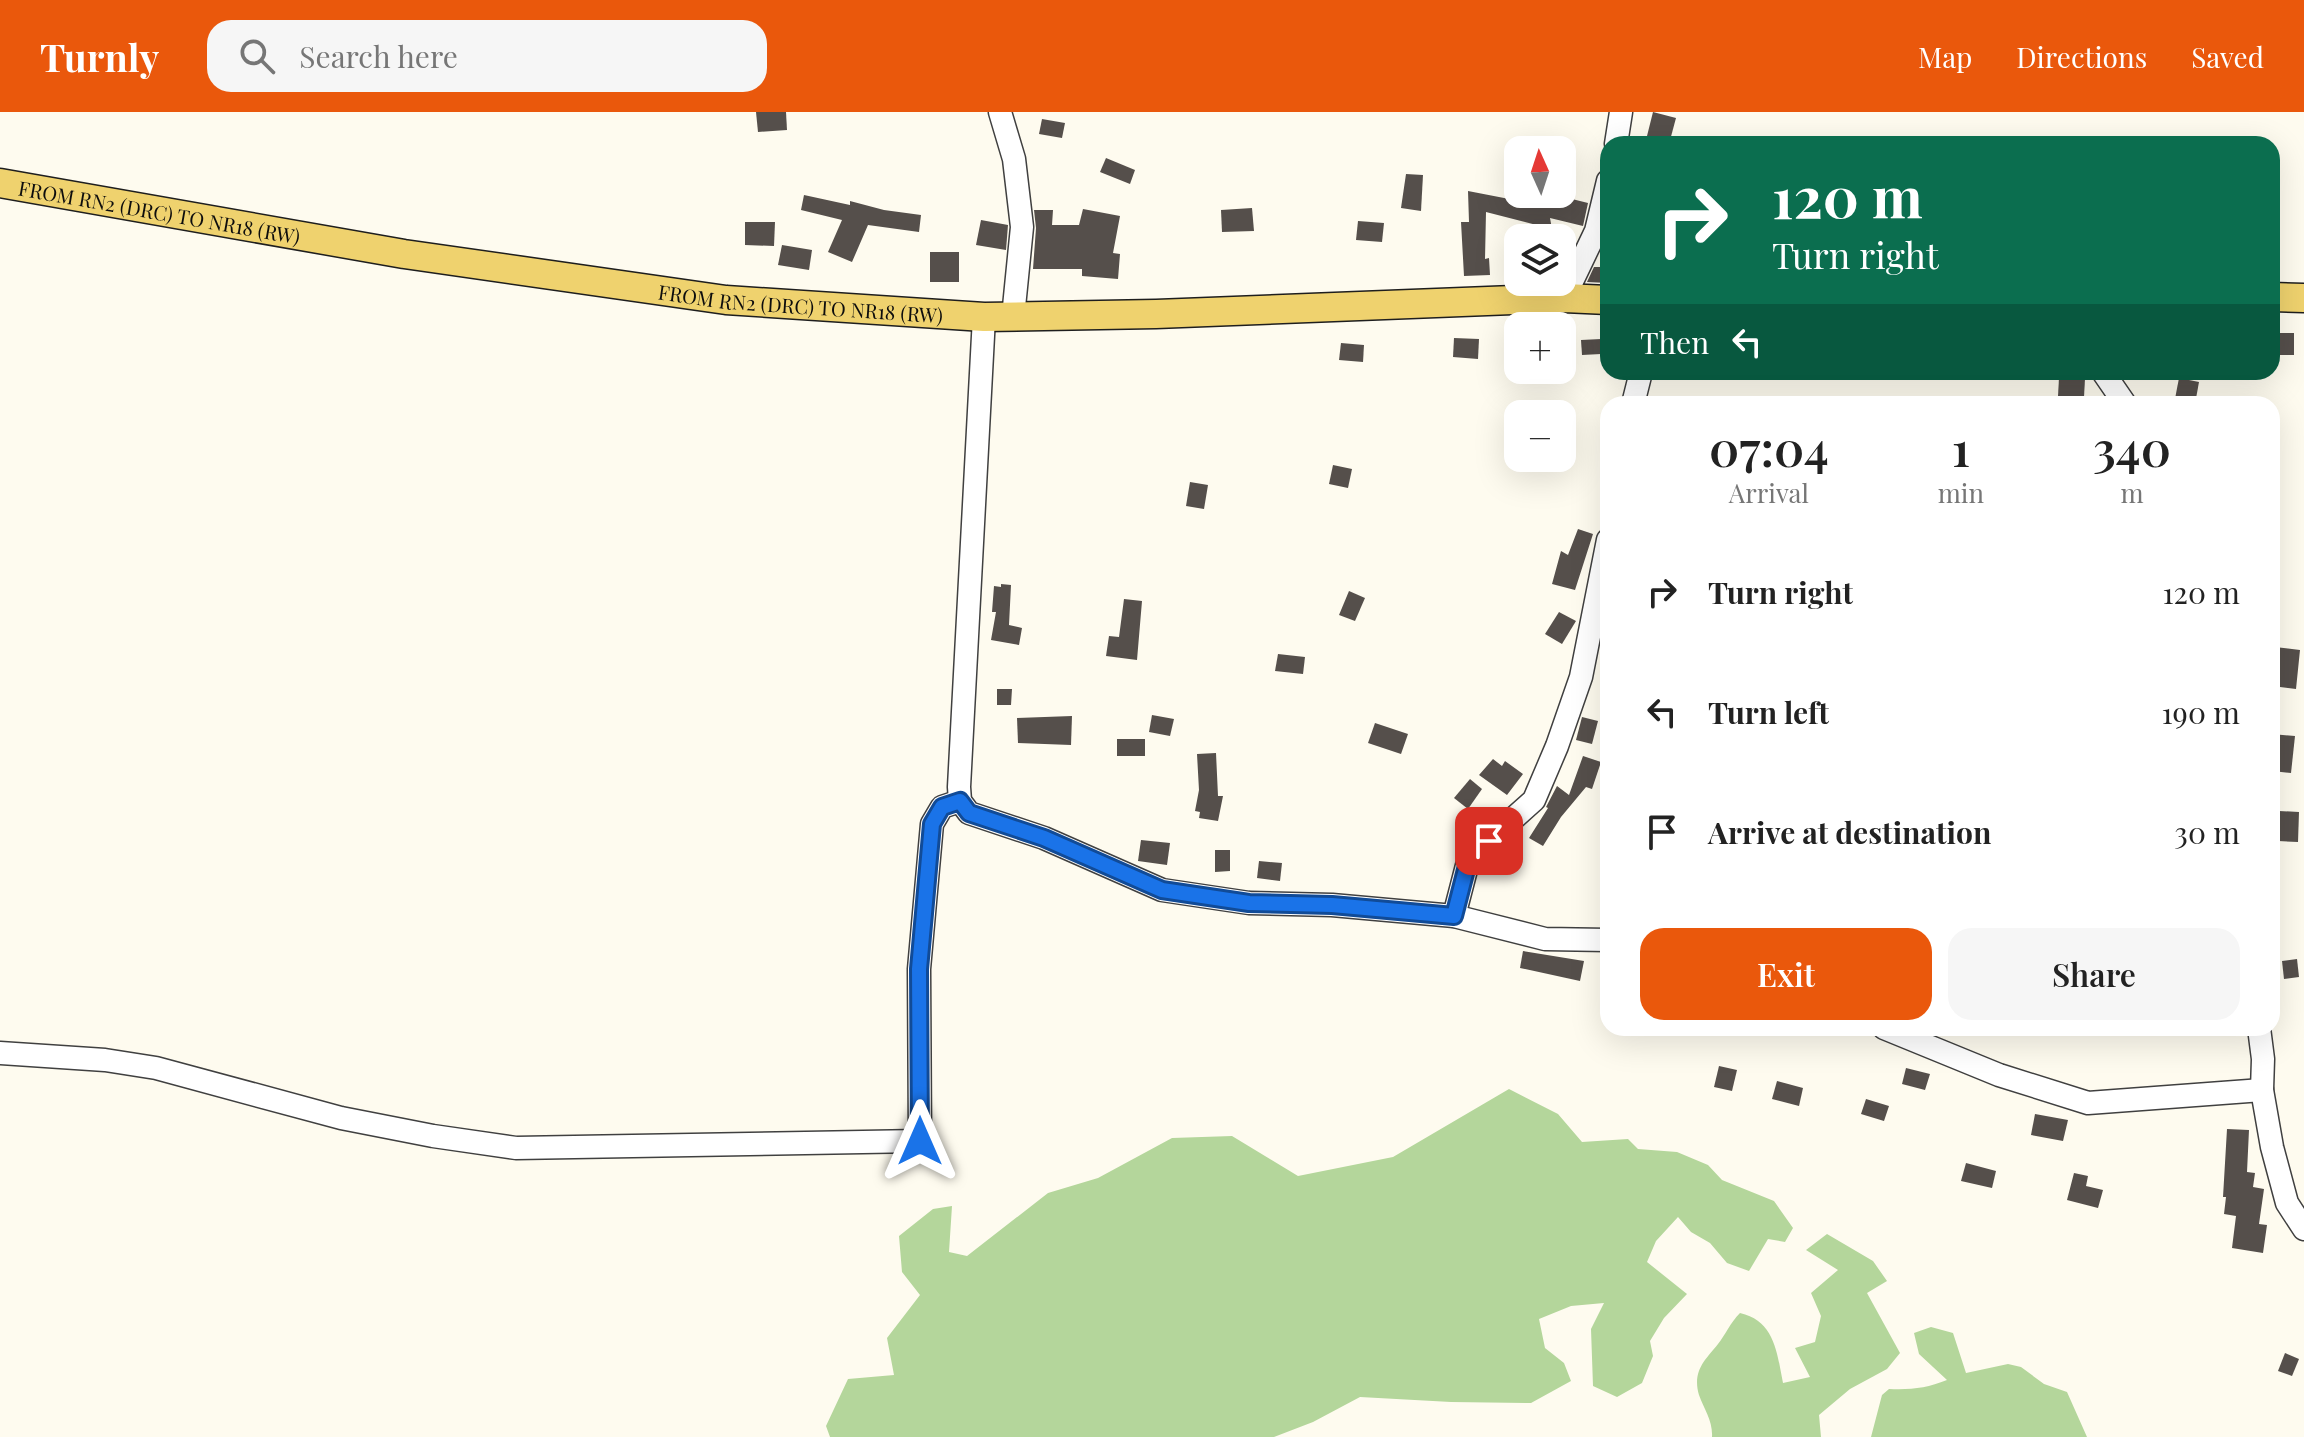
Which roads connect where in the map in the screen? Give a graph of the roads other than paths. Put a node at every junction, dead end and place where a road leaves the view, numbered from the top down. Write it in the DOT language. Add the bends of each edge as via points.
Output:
graph roads {
  1 [pos="1000,112"];
  2 [pos="1621,112"];
  3 [pos="1617,136"];
  4 [pos="0,183"];
  5 [pos="1600,214"];
  6 [pos="2280,297"];
  7 [pos="1564,298"];
  8 [pos="2304,298"];
  9 [pos="1600,300"];
  10 [pos="984,317"];
  11 [pos="1013,317"];
  12 [pos="1600,581"];
  13 [pos="960,801"];
  14 [pos="1454,916"];
  15 [pos="1600,940"];
  16 [pos="1904,1036"];
  17 [pos="2259,1036"];
  18 [pos="0,1053"];
  19 [pos="2262,1090"];
  20 [pos="2304,1229"];
  1 -- 11 [label="street" via="1014,159 1022,227"];
  2 -- 3 [label="street"];
  4 -- 10 [label="main road, FROM RN2 (DRC) TO NR18 (RW)" via="564,279 726,300"];
  5 -- 7 [label="street"];
  6 -- 8 [label="main road"];
  7 -- 9 [label="main road, FROM RN2 (DRC) TO NR18 (RW)"];
  7 -- 11 [label="main road, FROM RN2 (DRC) TO NR18 (RW)"];
  10 -- 11 [label="main road, FROM RN2 (DRC) TO NR18 (RW)"];
  10 -- 13 [label="street"];
  12 -- 14 [label="street" via="1581,677 1534,800 1469,858"];
  13 -- 14 [label="street" via="969,813 1044,838 1162,890 1249,903"];
  13 -- 18 [label="street" via="942,807 932,824 919,969 920,1141 516,1148 341,1118 156,1068"];
  14 -- 15 [label="street" via="1545,939"];
  16 -- 19 [label="street" via="1999,1075 2088,1103"];
  17 -- 19 [label="street"];
  19 -- 20 [label="street" via="2287,1203"];
}
